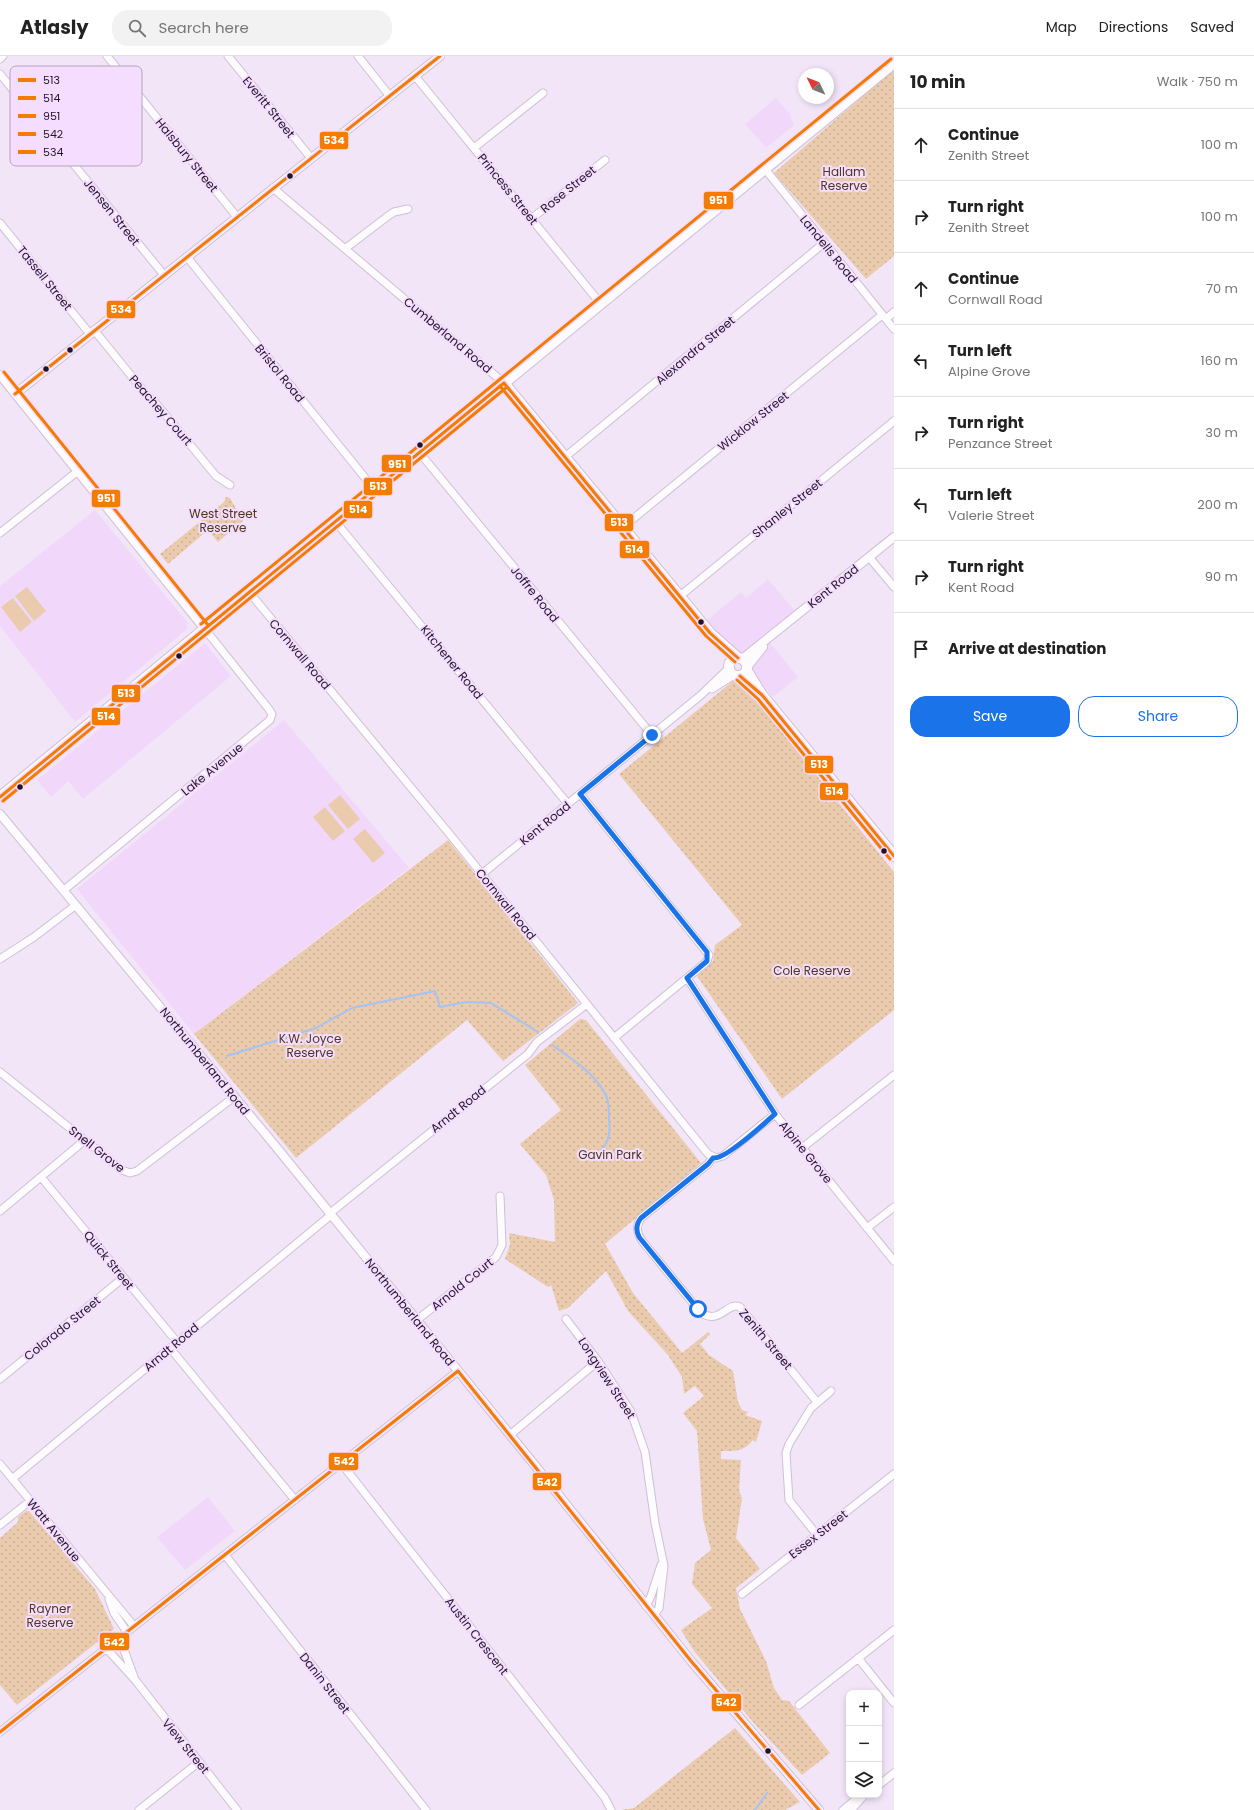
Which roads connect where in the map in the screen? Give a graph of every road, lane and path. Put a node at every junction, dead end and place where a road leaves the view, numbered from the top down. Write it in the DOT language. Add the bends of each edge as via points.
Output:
graph roads {
  1 [pos="3,56"];
  2 [pos="107,56"];
  3 [pos="228,56"];
  4 [pos="358,56"];
  5 [pos="440,56"];
  6 [pos="0,59"];
  7 [pos="894,63"];
  8 [pos="115,66"];
  9 [pos="0,74"];
  10 [pos="415,76"];
  11 [pos="10,86"];
  12 [pos="543,93"];
  13 [pos="389,95"];
  14 [pos="142,99"];
  15 [pos="474,148"];
  16 [pos="311,158"];
  17 [pos="605,160"];
  18 [pos="75,166"];
  19 [pos="765,169"];
  20 [pos="273,188"];
  21 [pos="408,209"];
  22 [pos="237,217"];
  23 [pos="531,219"];
  24 [pos="0,223"];
  25 [pos="824,242"];
  26 [pos="346,248"];
  27 [pos="187,257"];
  28 [pos="164,275"];
  29 [pos="600,303"];
  30 [pos="894,312"];
  31 [pos="884,317"];
  32 [pos="894,329"];
  33 [pos="92,332"];
  34 [pos="0,375"];
  35 [pos="504,383"];
  36 [pos="15,394"];
  37 [pos="894,420"];
  38 [pos="419,452"];
  39 [pos="566,457"];
  40 [pos="78,471"];
  41 [pos="230,486"];
  42 [pos="374,489"];
  43 [pos="335,521"];
  44 [pos="623,527"];
  45 [pos="0,534"];
  46 [pos="894,537"];
  47 [pos="869,557"];
  48 [pos="894,587"];
  49 [pos="249,592"];
  50 [pos="680,596"];
  51 [pos="204,628"];
  52 [pos="738,667"];
  53 [pos="652,735"];
  54 [pos="580,794"];
  55 [pos="0,797"];
  56 [pos="568,804"];
  57 [pos="0,814"];
  58 [pos="894,856"];
  59 [pos="482,874"];
  60 [pos="64,890"];
  61 [pos="76,905"];
  62 [pos="0,959"];
  63 [pos="687,978"];
  64 [pos="586,1004"];
  65 [pos="614,1038"];
  66 [pos="0,1072"];
  67 [pos="894,1075"];
  68 [pos="234,1097"];
  69 [pos="775,1114"];
  70 [pos="85,1140"];
  71 [pos="802,1148"];
  72 [pos="713,1158"];
  73 [pos="41,1177"];
  74 [pos="500,1196"];
  75 [pos="894,1206"];
  76 [pos="0,1211"];
  77 [pos="330,1214"];
  78 [pos="867,1228"];
  79 [pos="894,1260"];
  80 [pos="123,1278"];
  81 [pos="566,1319"];
  82 [pos="417,1320"];
  83 [pos="177,1342"];
  84 [pos="170,1348"];
  85 [pos="598,1360"];
  86 [pos="458,1371"];
  87 [pos="0,1379"];
  88 [pos="832,1391"];
  89 [pos="817,1402"];
  90 [pos="510,1435"];
  91 [pos="341,1463"];
  92 [pos="0,1464"];
  93 [pos="894,1474"];
  94 [pos="12,1479"];
  95 [pos="295,1500"];
  96 [pos="30,1501"];
  97 [pos="0,1525"];
  98 [pos="817,1535"];
  99 [pos="225,1555"];
  100 [pos="662,1559"];
  101 [pos="742,1594"];
  102 [pos="108,1596"];
  103 [pos="646,1606"];
  104 [pos="654,1615"];
  105 [pos="134,1626"];
  106 [pos="894,1630"];
  107 [pos="127,1632"];
  108 [pos="117,1640"];
  109 [pos="106,1648"];
  110 [pos="858,1658"];
  111 [pos="136,1681"];
  112 [pos="894,1703"];
  113 [pos="799,1705"];
  114 [pos="0,1732"];
  115 [pos="200,1762"];
  116 [pos="894,1773"];
  117 [pos="882,1783"];
  118 [pos="860,1798"];
  119 [pos="862,1798"];
  120 [pos="139,1810"];
  121 [pos="237,1810"];
  122 [pos="426,1810"];
  123 [pos="611,1810"];
  124 [pos="819,1810"];
  125 [pos="843,1810"];
  126 [pos="851,1810"];
  1 -- 6 [label="street"];
  2 -- 8 [label="street, Halsbury Street"];
  3 -- 16 [label="street, Everitt Street"];
  4 -- 13 [label="street"];
  5 -- 10 [label="street"];
  7 -- 19 [label="main road"];
  9 -- 11 [label="street, Jensen Street"];
  10 -- 13 [label="street"];
  10 -- 15 [label="street, Princess Street"];
  12 -- 15 [label="street"];
  13 -- 16 [label="street"];
  14 -- 22 [label="street, Halsbury Street"];
  15 -- 23 [label="street, Princess Street"];
  16 -- 20 [label="street"];
  17 -- 23 [label="street, Rose Street"];
  18 -- 28 [label="street, Jensen Street"];
  19 -- 25 [label="street, Landells Road"];
  19 -- 29 [label="main road"];
  20 -- 22 [label="street"];
  20 -- 26 [label="street, Cumberland Road"];
  21 -- 26 [label="street" via="394,212"];
  22 -- 27 [label="street"];
  23 -- 29 [label="street, Princess Street"];
  24 -- 33 [label="street, Tassell Street"];
  25 -- 31 [label="street, Landells Road"];
  25 -- 39 [label="street, Alexandra Street"];
  26 -- 35 [label="street, Cumberland Road"];
  27 -- 28 [label="street"];
  27 -- 42 [label="street, Bristol Road"];
  28 -- 33 [label="street"];
  29 -- 35 [label="main road"];
  30 -- 31 [label="street, Wicklow Street"];
  31 -- 32 [label="street, Landells Road"];
  31 -- 44 [label="street, Wicklow Street"];
  33 -- 36 [label="street"];
  33 -- 41 [label="street, Peachey Court" via="155,402 216,476"];
  34 -- 36 [label="street"];
  35 -- 38 [label="main road"];
  35 -- 39 [label="main road, Cumberland Road"];
  36 -- 40 [label="street"];
  37 -- 50 [label="street, Shanley Street"];
  38 -- 42 [label="main road"];
  38 -- 53 [label="street, Joffre Road"];
  39 -- 44 [label="main road, Cumberland Road"];
  40 -- 45 [label="street"];
  40 -- 51 [label="street"];
  42 -- 43 [label="main road"];
  43 -- 49 [label="main road"];
  43 -- 56 [label="street, Kitchener Road"];
  44 -- 50 [label="main road, Cumberland Road"];
  46 -- 47 [label="street, Kent Road"];
  47 -- 48 [label="street"];
  47 -- 52 [label="street, Kent Road"];
  49 -- 51 [label="main road"];
  49 -- 59 [label="street, Cornwall Road"];
  50 -- 52 [label="main road, Cumberland Road"];
  51 -- 55 [label="main road"];
  51 -- 60 [label="street, Lake Avenue" via="268,708 272,714 270,720"];
  52 -- 53 [label="street, Kent Road"];
  52 -- 58 [label="main road, Cumberland Road"];
  53 -- 54 [label="street, Kent Road"];
  54 -- 56 [label="street, Kent Road"];
  54 -- 63 [label="street" via="705,948 709,955 707,961"];
  56 -- 59 [label="street, Kent Road"];
  57 -- 60 [label="street, Northumberland Road"];
  59 -- 64 [label="street, Cornwall Road"];
  60 -- 61 [label="street, Northumberland Road"];
  61 -- 62 [label="street"];
  61 -- 68 [label="street, Northumberland Road"];
  63 -- 65 [label="street"];
  63 -- 69 [label="street, Alpine Grove"];
  64 -- 65 [label="street, Cornwall Road"];
  64 -- 77 [label="street, Arndt Road"];
  65 -- 72 [label="street, Cornwall Road"];
  66 -- 70 [label="street, Snell Grove"];
  67 -- 71 [label="street"];
  68 -- 70 [label="street, Snell Grove" via="133,1173 126,1173"];
  68 -- 77 [label="street, Northumberland Road"];
  69 -- 71 [label="street, Alpine Grove"];
  69 -- 72 [label="street" via="728,1153"];
  70 -- 73 [label="street"];
  71 -- 78 [label="street, Alpine Grove"];
  72 -- 89 [label="street, Zenith Street" via="641,1218 637,1224 637,1233 701,1313 715,1317 731,1307 740,1307"];
  73 -- 76 [label="street"];
  73 -- 80 [label="street, Quick Street"];
  74 -- 82 [label="street, Arnold Court" via="502,1245 496,1257"];
  75 -- 78 [label="street"];
  77 -- 82 [label="street, Northumberland Road"];
  77 -- 83 [label="street, Arndt Road"];
  78 -- 79 [label="street, Alpine Grove"];
  80 -- 83 [label="street, Quick Street"];
  80 -- 87 [label="street, Colorado Street"];
  81 -- 85 [label="street, Longview Street"];
  82 -- 86 [label="street, Northumberland Road"];
  83 -- 84 [label="street, Arndt Road"];
  84 -- 94 [label="street, Arndt Road"];
  84 -- 95 [label="street"];
  85 -- 90 [label="street"];
  85 -- 100 [label="street, Longview Street" via="630,1412 641,1440 649,1467"];
  86 -- 90 [label="street, Northumberland Road"];
  86 -- 91 [label="street"];
  88 -- 89 [label="street"];
  89 -- 98 [label="street" via="796,1431 786,1453 789,1500"];
  90 -- 103 [label="street, Northumberland Road"];
  91 -- 95 [label="street"];
  91 -- 123 [label="street, Austin Crescent" via="602,1794"];
  92 -- 94 [label="street, Watt Avenue"];
  93 -- 98 [label="street, Essex Street"];
  94 -- 96 [label="street, Watt Avenue"];
  95 -- 99 [label="street"];
  96 -- 97 [label="street"];
  96 -- 102 [label="street, Watt Avenue"];
  98 -- 101 [label="street, Essex Street"];
  99 -- 105 [label="street"];
  99 -- 122 [label="street, Danin Street"];
  100 -- 103 [label="street, Longview Street" via="660,1573"];
  100 -- 104 [label="street, Longview Street" via="665,1571 659,1608"];
  102 -- 105 [label="street, Watt Avenue"];
  102 -- 107 [label="street, Watt Avenue" via="114,1613"];
  103 -- 104 [label="street, Northumberland Road"];
  104 -- 124 [label="street, Northumberland Road"];
  105 -- 107 [label="street"];
  106 -- 110 [label="street"];
  107 -- 108 [label="street"];
  108 -- 109 [label="street"];
  108 -- 111 [label="street, View Street" via="124,1650"];
  109 -- 111 [label="street, View Street"];
  109 -- 114 [label="street"];
  110 -- 112 [label="street"];
  110 -- 113 [label="street"];
  111 -- 115 [label="street, View Street"];
  115 -- 120 [label="street"];
  115 -- 121 [label="street, View Street"];
  116 -- 117 [label="street"];
  118 -- 125 [label="street"];
  119 -- 126 [label="street"];
}
